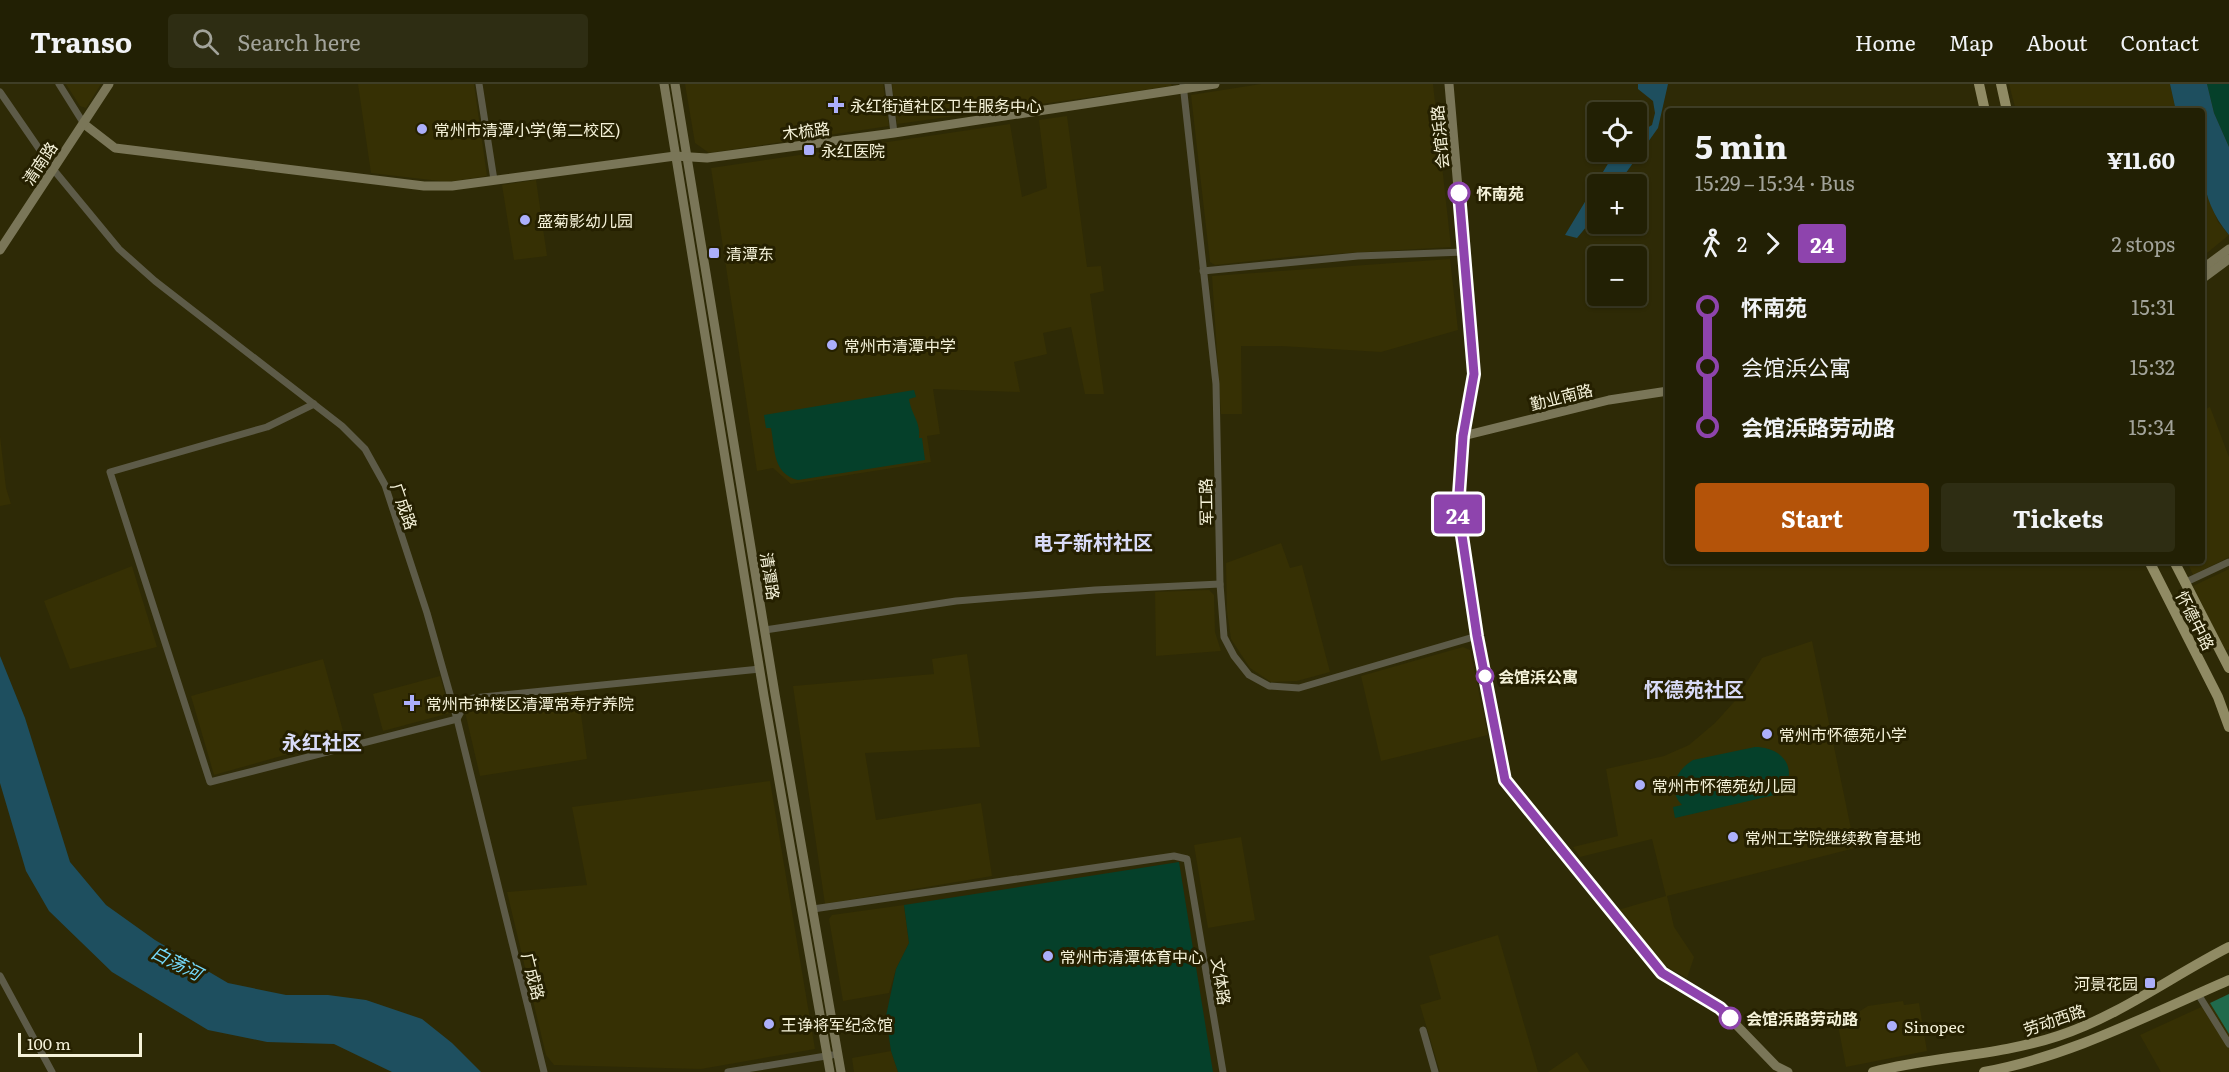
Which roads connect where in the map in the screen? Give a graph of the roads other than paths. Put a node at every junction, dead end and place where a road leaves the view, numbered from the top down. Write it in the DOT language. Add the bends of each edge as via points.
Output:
graph roads {
  1 [pos="59,84"];
  2 [pos="109,84"];
  3 [pos="479,84"];
  4 [pos="664,84"];
  5 [pos="675,84"];
  6 [pos="888,84"];
  7 [pos="1215,84"];
  8 [pos="1449,84"];
  9 [pos="1979,84"];
  10 [pos="2001,84"];
  11 [pos="1183,86"];
  12 [pos="0,92"];
  13 [pos="1984,108"];
  14 [pos="2006,108"];
  15 [pos="84,124"];
  16 [pos="894,133"];
  17 [pos="675,156"];
  18 [pos="686,156"];
  19 [pos="53,169"];
  20 [pos="494,180"];
  21 [pos="2229,249"];
  22 [pos="0,250"];
  23 [pos="1464,252"];
  24 [pos="2229,259"];
  25 [pos="2205,267"];
  26 [pos="1203,271"];
  27 [pos="2205,277"];
  28 [pos="1665,391"];
  29 [pos="314,404"];
  30 [pos="1463,436"];
  31 [pos="2229,562"];
  32 [pos="2152,564"];
  33 [pos="2175,564"];
  34 [pos="2184,583"];
  35 [pos="1220,585"];
  36 [pos="765,630"];
  37 [pos="1477,636"];
  38 [pos="2229,668"];
  39 [pos="760,669"];
  40 [pos="458,719"];
  41 [pos="2229,727"];
  42 [pos="813,909"];
  43 [pos="2229,947"];
  44 [pos="0,976"];
  45 [pos="2229,980"];
  46 [pos="2198,994"];
  47 [pos="1423,1030"];
  48 [pos="2229,1044"];
  49 [pos="838,1053"];
  50 [pos="828,1056"];
  51 [pos="52,1072"];
  52 [pos="544,1072"];
  53 [pos="728,1072"];
  54 [pos="830,1072"];
  55 [pos="841,1072"];
  56 [pos="1223,1072"];
  57 [pos="1435,1072"];
  58 [pos="1788,1072"];
  59 [pos="1873,1072"];
  60 [pos="1984,1072"];
  1 -- 15 [label="street"];
  2 -- 15 [label="street, 清南路"];
  3 -- 20 [label="street"];
  4 -- 17 [label="street, 清潭路"];
  5 -- 18 [label="street, 清潭路"];
  6 -- 16 [label="street"];
  7 -- 11 [label="street, 木梳路"];
  8 -- 23 [label="street, 会馆浜路"];
  9 -- 13 [label="main road"];
  10 -- 14 [label="main road"];
  11 -- 16 [label="street, 木梳路"];
  11 -- 26 [label="street, 军工路"];
  12 -- 19 [label="street, 广成路"];
  15 -- 19 [label="street, 清南路"];
  15 -- 20 [label="street, 木梳路" via="115,148 424,186"];
  16 -- 18 [label="street, 木梳路" via="707,158"];
  17 -- 18 [label="street, 木梳路"];
  17 -- 20 [label="street, 木梳路"];
  17 -- 39 [label="street, 清潭路"];
  18 -- 36 [label="street, 清潭路"];
  19 -- 22 [label="street, 清南路"];
  19 -- 29 [label="street, 广成路" via="119,249"];
  21 -- 25 [label="street"];
  23 -- 26 [label="street" via="1358,256"];
  23 -- 30 [label="street, 会馆浜路" via="1474,374"];
  24 -- 27 [label="street"];
  26 -- 35 [label="street, 军工路" via="1216,384"];
  28 -- 30 [label="street, 勤业南路" via="1609,399"];
  29 -- 40 [label="street, 广成路" via="365,450 385,484"];
  29 -- 40 [label="street" via="267,428 110,472 210,782"];
  30 -- 37 [label="street, 会馆浜路" via="1458,509"];
  31 -- 34 [label="street"];
  32 -- 41 [label="main road, 怀德中路"];
  33 -- 34 [label="main road, 怀德中路"];
  34 -- 38 [label="main road, 怀德中路"];
  35 -- 36 [label="street" via="956,601"];
  35 -- 37 [label="street, 军工路" via="1224,637 1249,675 1269,686 1299,688"];
  36 -- 42 [label="street, 清潭路"];
  37 -- 58 [label="street, 会馆浜路" via="1505,780 1662,973 1720,1008 1776,1066"];
  39 -- 40 [label="street" via="473,698 466,702"];
  39 -- 50 [label="street, 清潭路"];
  40 -- 52 [label="street, 广成路"];
  42 -- 49 [label="street, 清潭路"];
  42 -- 56 [label="street, 文体路" via="1174,856 1187,859"];
  43 -- 59 [label="main road, 劳动西路" via="2105,1016 2057,1036 1994,1052"];
  44 -- 51 [label="street"];
  45 -- 46 [label="main road, 劳动西路"];
  46 -- 48 [label="street"];
  46 -- 60 [label="main road, 劳动西路" via="2061,1053"];
  47 -- 57 [label="street"];
  49 -- 50 [label="street"];
  49 -- 55 [label="street, 清潭路"];
  50 -- 53 [label="street"];
  50 -- 54 [label="street, 清潭路"];
}
